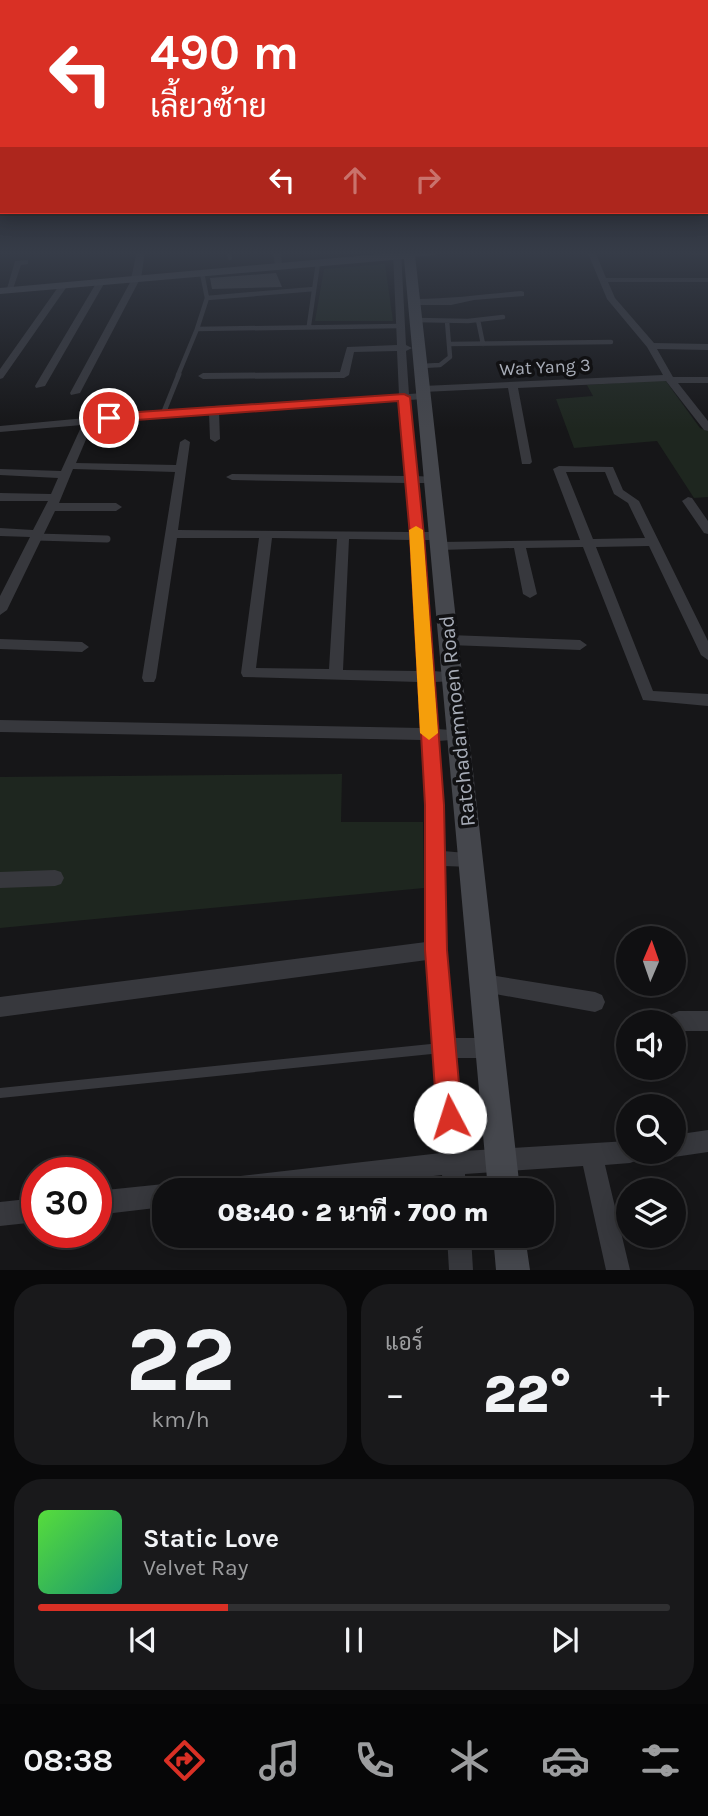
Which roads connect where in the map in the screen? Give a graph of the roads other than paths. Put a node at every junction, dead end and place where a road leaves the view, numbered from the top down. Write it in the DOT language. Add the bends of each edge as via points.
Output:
graph roads {
  1 [pos="46,310"];
  2 [pos="84,310"];
  3 [pos="119,310"];
  4 [pos="203,310"];
  5 [pos="311,310"];
  6 [pos="412,310"];
  7 [pos="621,310"];
  8 [pos="409,311"];
  9 [pos="503,317"];
  10 [pos="478,320"];
  11 [pos="447,321"];
  12 [pos="309,325"];
  13 [pos="197,329"];
  14 [pos="611,342"];
  15 [pos="449,344"];
  16 [pos="483,344"];
  17 [pos="651,346"];
  18 [pos="708,348"];
  19 [pos="414,354"];
  20 [pos="0,376"];
  21 [pos="203,376"];
  22 [pos="670,379"];
  23 [pos="708,380"];
  24 [pos="40,386"];
  25 [pos="513,386"];
  26 [pos="75,393"];
  27 [pos="417,394"];
  28 [pos="214,409"];
  29 [pos="163,414"];
  30 [pos="89,420"];
  31 [pos="708,428"];
  32 [pos="0,429"];
  33 [pos="215,439"];
  34 [pos="185,442"];
  35 [pos="526,462"];
  36 [pos="181,469"];
  37 [pos="67,470"];
  38 [pos="0,472"];
  39 [pos="232,477"];
  40 [pos="422,480"];
  41 [pos="0,496"];
  42 [pos="688,501"];
  43 [pos="53,503"];
  44 [pos="116,507"];
  45 [pos="708,530"];
  46 [pos="0,532"];
  47 [pos="172,534"];
  48 [pos="266,534"];
  49 [pos="37,535"];
  50 [pos="343,535"];
  51 [pos="417,536"];
  52 [pos="107,539"];
  53 [pos="439,541"];
  54 [pos="652,542"];
  55 [pos="588,543"];
  56 [pos="519,544"];
  57 [pos="7,581"];
  58 [pos="530,594"];
  59 [pos="420,599"];
  60 [pos="445,599"];
  61 [pos="0,610"];
  62 [pos="449,640"];
  63 [pos="0,644"];
  64 [pos="580,646"];
  65 [pos="82,647"];
  66 [pos="708,655"];
  67 [pos="335,674"];
  68 [pos="424,676"];
  69 [pos="453,677"];
  70 [pos="149,678"];
  71 [pos="708,700"];
  72 [pos="0,726"];
  73 [pos="429,735"];
  74 [pos="459,735"];
  75 [pos="435,858"];
  76 [pos="471,859"];
  77 [pos="55,878"];
  78 [pos="0,880"];
  79 [pos="436,950"];
  80 [pos="485,983"];
  81 [pos="595,1002"];
  82 [pos="0,1007"];
  83 [pos="686,1021"];
  84 [pos="708,1021"];
  85 [pos="444,1048"];
  86 [pos="491,1048"];
  87 [pos="0,1093"];
  88 [pos="708,1142"];
  89 [pos="686,1145"];
  90 [pos="616,1153"];
  91 [pos="592,1156"];
  92 [pos="501,1162"];
  93 [pos="453,1163"];
  94 [pos="320,1178"];
  95 [pos="454,1178"];
  96 [pos="503,1178"];
  97 [pos="152,1197"];
  98 [pos="112,1201"];
  99 [pos="21,1212"];
  100 [pos="0,1214"];
  101 [pos="460,1248"];
  102 [pos="510,1248"];
  103 [pos="461,1270"];
  104 [pos="513,1270"];
  105 [pos="618,1270"];
  1 -- 20 [label="street"];
  2 -- 24 [label="street"];
  3 -- 26 [label="street"];
  4 -- 13 [label="lane"];
  5 -- 12 [label="lane"];
  6 -- 8 [label="street"];
  7 -- 17 [label="street"];
  8 -- 11 [label="lane"];
  8 -- 12 [label="lane"];
  8 -- 19 [label="main road, Ratchadamnoen Road"];
  9 -- 10 [label="lane"];
  10 -- 11 [label="lane"];
  10 -- 16 [label="lane"];
  11 -- 15 [label="lane"];
  12 -- 13 [label="lane"];
  13 -- 29 [label="lane"];
  14 -- 16 [label="lane"];
  15 -- 16 [label="lane"];
  15 -- 19 [label="lane" via="450,357 444,363"];
  17 -- 18 [label="street"];
  17 -- 22 [label="street"];
  19 -- 21 [label="street" via="349,349 344,375"];
  19 -- 27 [label="main road, Ratchadamnoen Road"];
  22 -- 23 [label="street, Wat Yang 3"];
  22 -- 25 [label="street, Wat Yang 3"];
  22 -- 31 [label="street"];
  25 -- 27 [label="street, Wat Yang 3"];
  25 -- 35 [label="street"];
  27 -- 28 [label="street, Wat Yang 3"];
  27 -- 40 [label="main road, Ratchadamnoen Road"];
  28 -- 29 [label="street, Wat Yang 3"];
  28 -- 33 [label="street"];
  29 -- 30 [label="street, Wat Yang 3"];
  30 -- 32 [label="street, Wat Yang 3"];
  30 -- 37 [label="street"];
  34 -- 36 [label="street"];
  36 -- 37 [label="street"];
  36 -- 47 [label="street"];
  37 -- 38 [label="street"];
  37 -- 43 [label="street"];
  39 -- 40 [label="street"];
  40 -- 51 [label="street"];
  40 -- 53 [label="main road, Ratchadamnoen Road"];
  41 -- 43 [label="street"];
  42 -- 45 [label="street"];
  43 -- 44 [label="street"];
  43 -- 49 [label="street"];
  46 -- 49 [label="street"];
  47 -- 48 [label="street"];
  47 -- 70 [label="street"];
  48 -- 50 [label="street"];
  48 -- 67 [label="street" via="248,673"];
  49 -- 52 [label="lane"];
  49 -- 57 [label="street"];
  50 -- 51 [label="street"];
  50 -- 67 [label="street"];
  51 -- 53 [label="street"];
  51 -- 59 [label="street"];
  53 -- 56 [label="street"];
  53 -- 60 [label="main road, Ratchadamnoen Road"];
  54 -- 55 [label="street"];
  54 -- 55 [label="street" via="633,501 618,492 609,469 559,469"];
  54 -- 66 [label="street"];
  55 -- 56 [label="street"];
  55 -- 71 [label="street" via="648,696"];
  56 -- 58 [label="street"];
  57 -- 61 [label="street"];
  59 -- 60 [label="street"];
  59 -- 68 [label="street"];
  60 -- 62 [label="main road, Ratchadamnoen Road"];
  62 -- 64 [label="street"];
  62 -- 69 [label="main road, Ratchadamnoen Road"];
  63 -- 65 [label="street"];
  67 -- 68 [label="street"];
  68 -- 69 [label="street"];
  68 -- 73 [label="street"];
  69 -- 74 [label="main road, Ratchadamnoen Road"];
  72 -- 73 [label="street"];
  73 -- 74 [label="street"];
  73 -- 75 [label="street"];
  74 -- 76 [label="main road, Ratchadamnoen Road"];
  75 -- 76 [label="street"];
  75 -- 79 [label="street"];
  76 -- 80 [label="main road, Ratchadamnoen Road"];
  77 -- 78 [label="street"];
  79 -- 82 [label="street"];
  79 -- 85 [label="street"];
  80 -- 81 [label="street"];
  80 -- 86 [label="main road, Ratchadamnoen Road"];
  83 -- 84 [label="street"];
  85 -- 86 [label="street"];
  85 -- 87 [label="lane"];
  85 -- 93 [label="street"];
  86 -- 92 [label="main road, Ratchadamnoen Road"];
  88 -- 89 [label="street"];
  90 -- 91 [label="street"];
  91 -- 92 [label="street"];
  91 -- 105 [label="street"];
  92 -- 93 [label="street"];
  92 -- 96 [label="main road, Ratchadamnoen Road"];
  93 -- 94 [label="street"];
  93 -- 95 [label="street"];
  97 -- 98 [label="street"];
  99 -- 100 [label="street"];
  101 -- 103 [label="street"];
  102 -- 104 [label="main road"];
}
